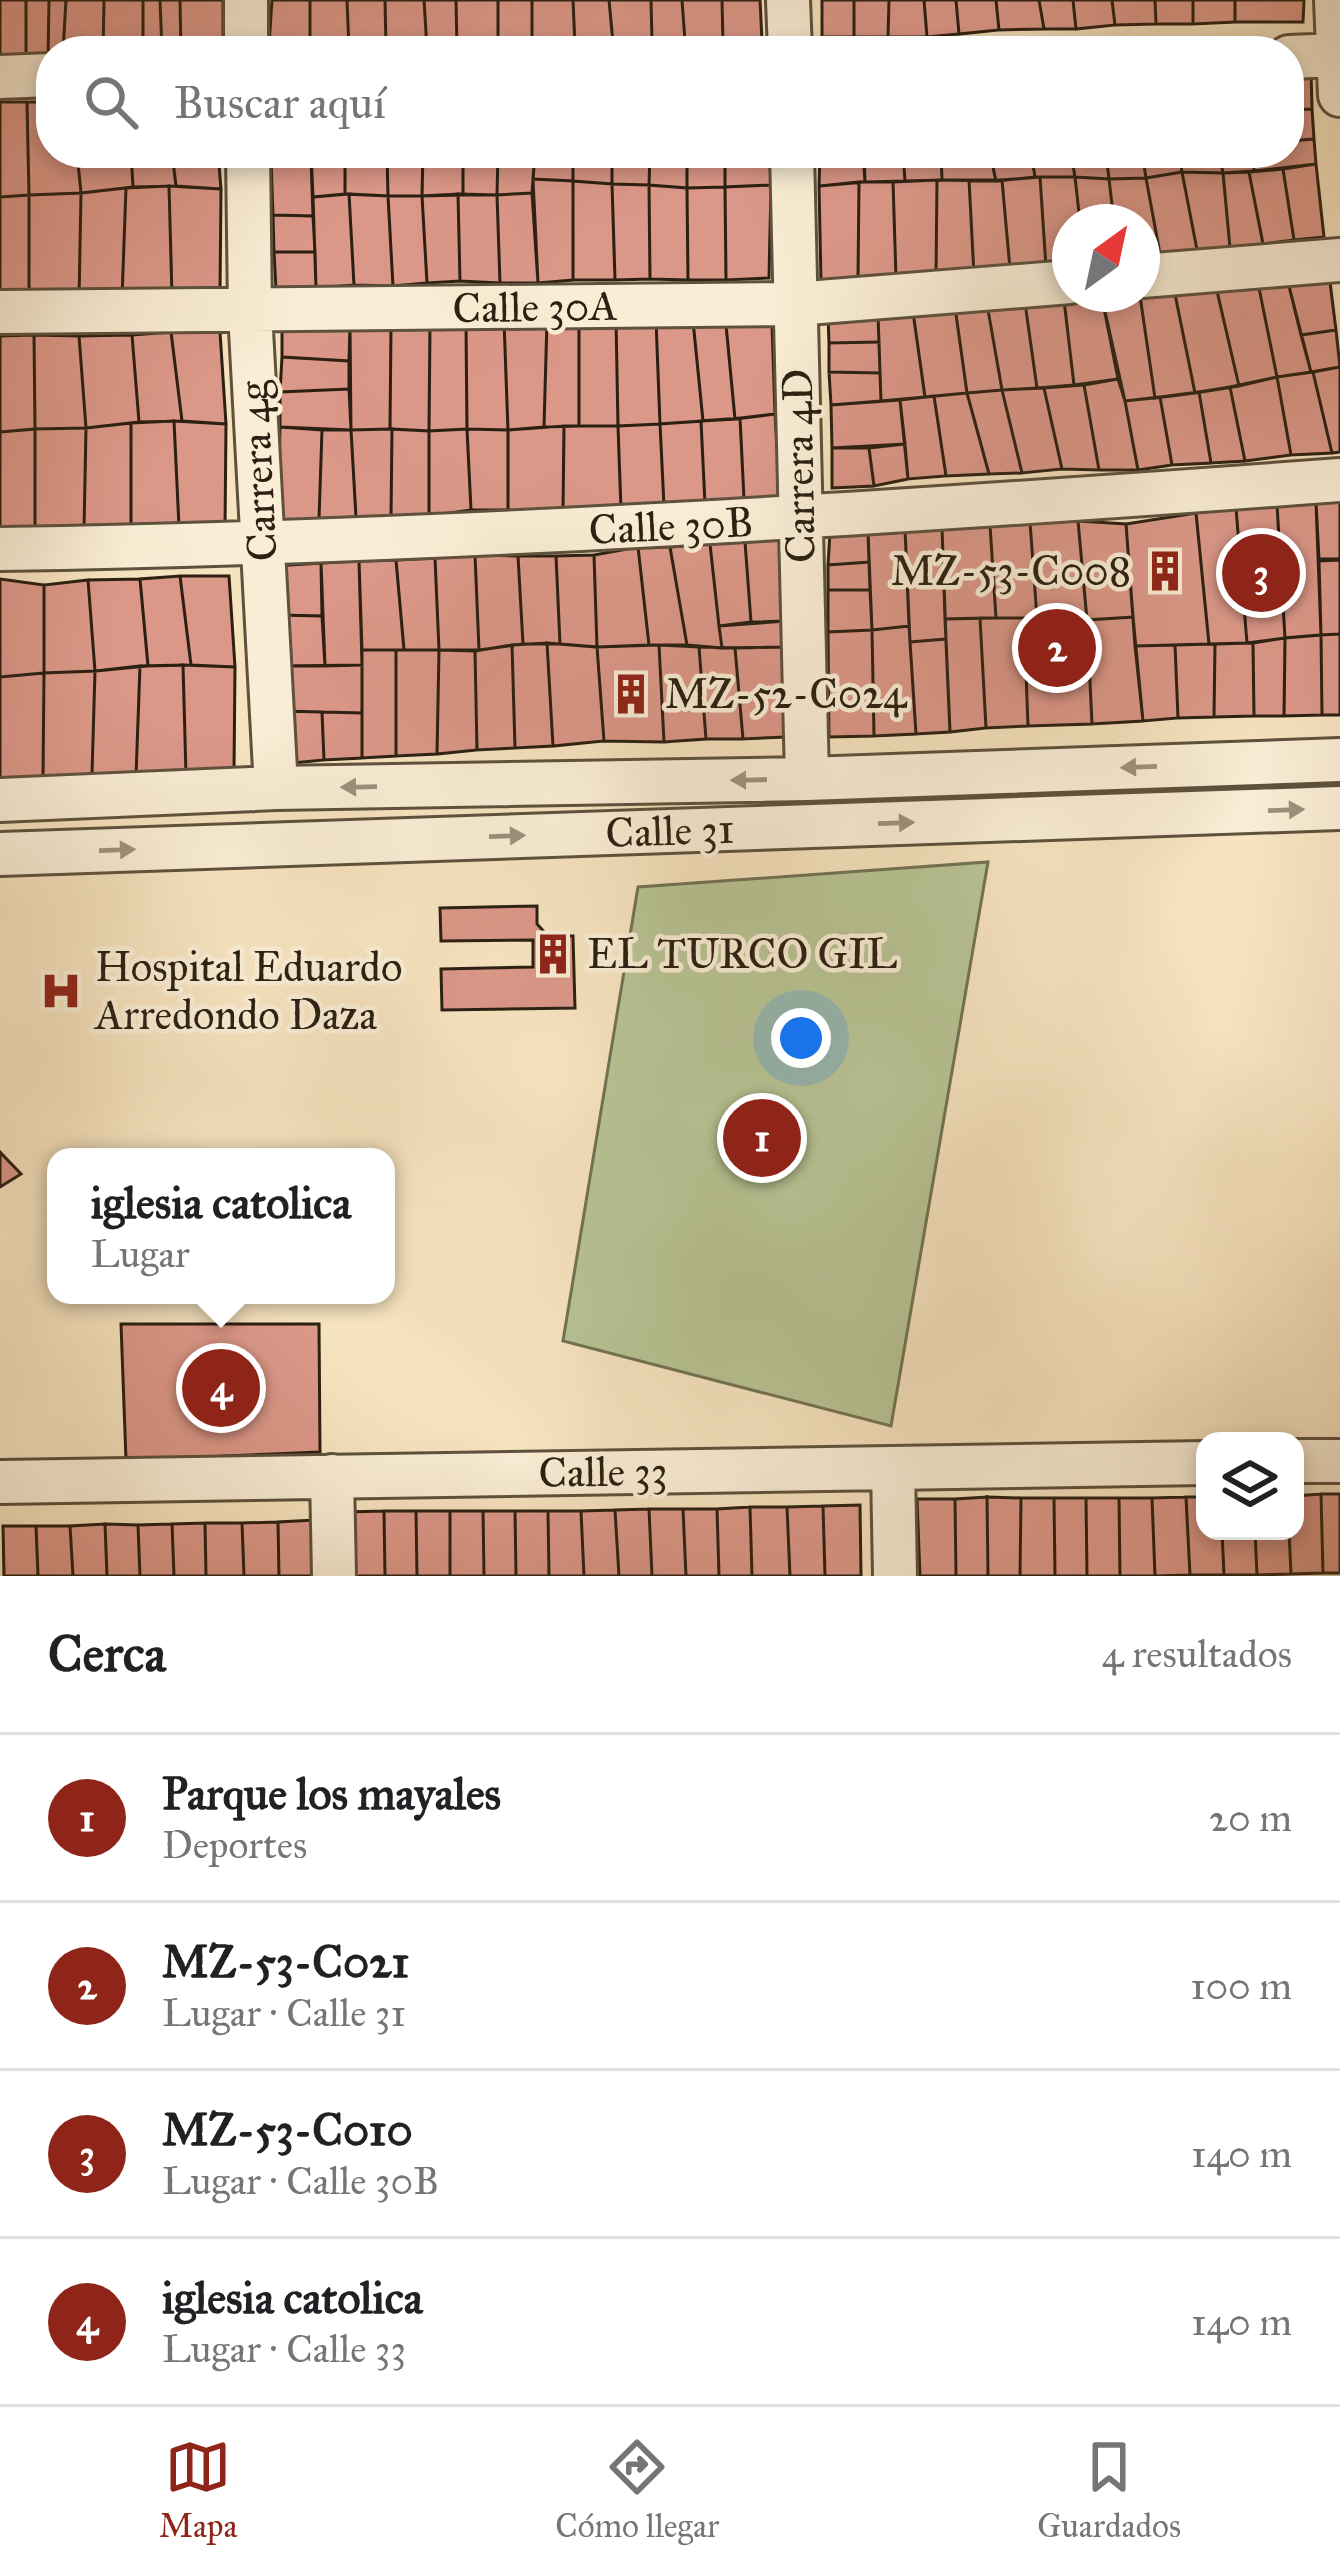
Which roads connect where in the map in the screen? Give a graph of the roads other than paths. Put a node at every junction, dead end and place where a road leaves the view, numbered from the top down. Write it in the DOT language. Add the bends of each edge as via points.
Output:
graph roads {
  1 [pos="246,0"];
  2 [pos="788,0"];
  3 [pos="1336,0"];
  4 [pos="246,36"];
  5 [pos="789,36"];
  6 [pos="1304,60"];
  7 [pos="1339,68"];
  8 [pos="36,76"];
  9 [pos="0,77"];
  10 [pos="248,168"];
  11 [pos="792,168"];
  12 [pos="1340,260"];
  13 [pos="1160,275"];
  14 [pos="1052,283"];
  15 [pos="795,304"];
  16 [pos="0,312"];
  17 [pos="250,312"];
  18 [pos="1340,481"];
  19 [pos="800,520"];
  20 [pos="261,545"];
  21 [pos="0,549"];
  22 [pos="1340,760"];
  23 [pos="807,779"];
  24 [pos="276,788"];
  25 [pos="0,800"];
  26 [pos="1340,808"];
  27 [pos="0,854"];
  28 [pos="1340,1460"];
  29 [pos="1304,1461"];
  30 [pos="1196,1463"];
  31 [pos="893,1468"];
  32 [pos="332,1477"];
  33 [pos="0,1482"];
  34 [pos="334,1576"];
  35 [pos="895,1576"];
  1 -- 4 [label="street"];
  2 -- 5 [label="street"];
  3 -- 7 [label="street"];
  6 -- 7 [label="street"];
  8 -- 9 [label="street"];
  10 -- 17 [label="street, Carrera 4g"];
  11 -- 15 [label="street, Carrera 4D"];
  12 -- 13 [label="street"];
  14 -- 15 [label="street, Calle 30A"];
  15 -- 17 [label="street, Calle 30A"];
  15 -- 19 [label="street, Carrera 4D"];
  16 -- 17 [label="street, Calle 30A"];
  17 -- 20 [label="street, Carrera 4g"];
  18 -- 19 [label="street, Calle 30B"];
  19 -- 20 [label="street, Calle 30B"];
  19 -- 23 [label="street, Carrera 4D"];
  20 -- 21 [label="street, Calle 30B"];
  20 -- 24 [label="street, Carrera 4g"];
  22 -- 23 [label="street, Calle 31, one-way"];
  23 -- 24 [label="street, Calle 31, one-way"];
  24 -- 25 [label="street, Calle 31"];
  27 -- 26 [label="street, Calle 31, one-way"];
  28 -- 29 [label="street"];
  30 -- 31 [label="street, Calle 33"];
  31 -- 32 [label="street, Calle 33"];
  31 -- 35 [label="street"];
  32 -- 33 [label="street, Calle 33"];
  32 -- 34 [label="street"];
}
